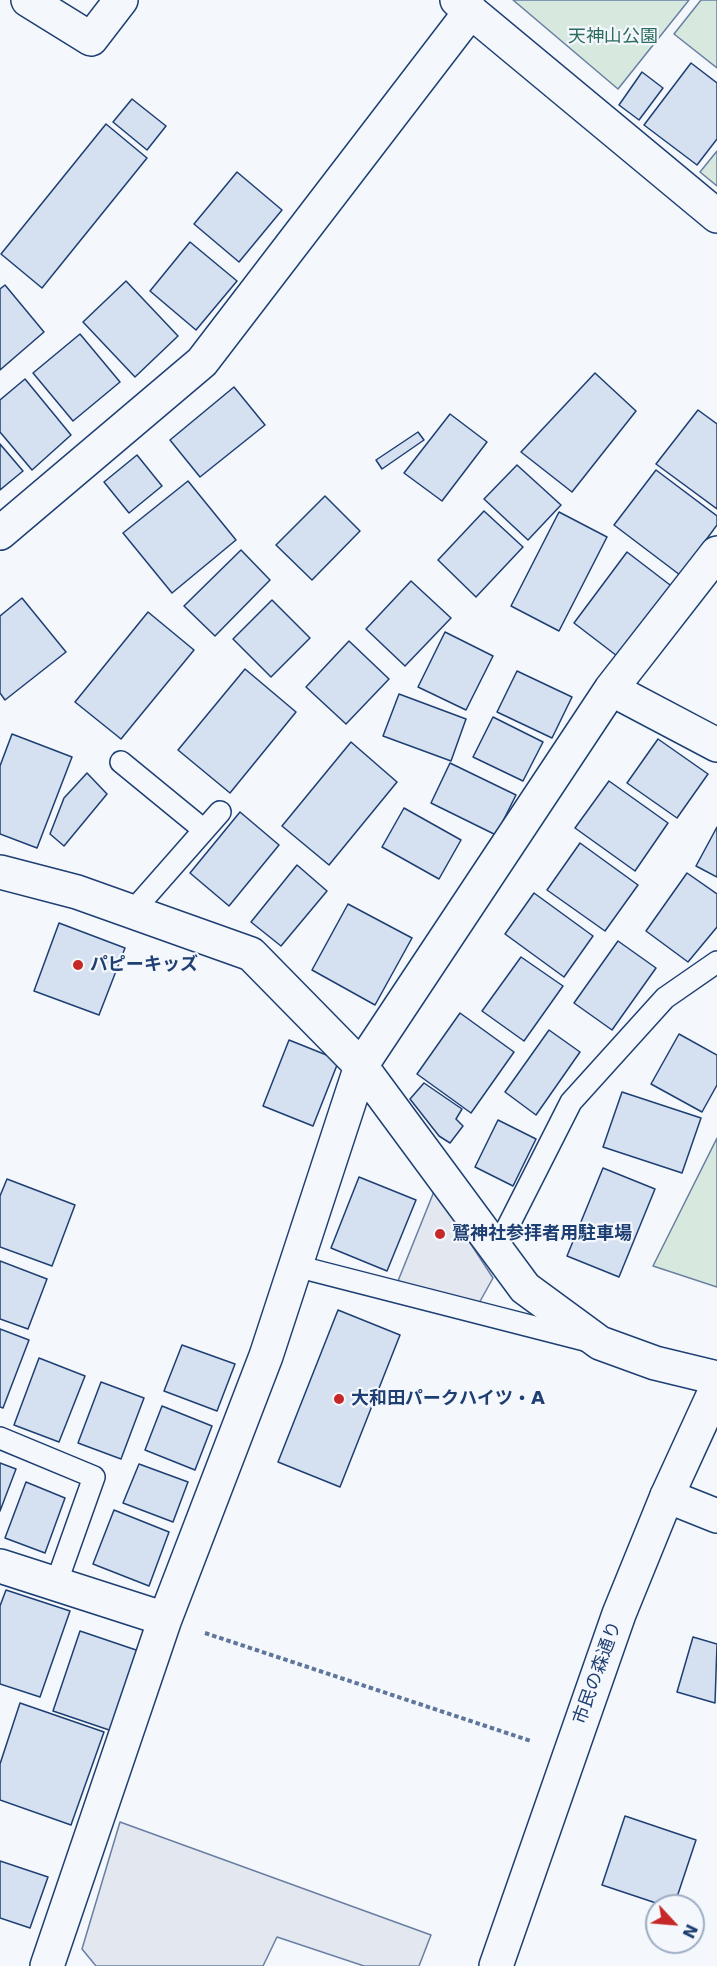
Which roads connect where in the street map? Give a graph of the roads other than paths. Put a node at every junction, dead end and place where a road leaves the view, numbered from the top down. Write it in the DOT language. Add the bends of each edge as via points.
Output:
graph roads {
  1 [pos="28,0"];
  2 [pos="121,0"];
  3 [pos="470,4"];
  4 [pos="717,216"];
  5 [pos="0,533"];
  6 [pos="717,553"];
  7 [pos="611,689"];
  8 [pos="717,745"];
  9 [pos="121,762"];
  10 [pos="220,812"];
  11 [pos="204,830"];
  12 [pos="0,872"];
  13 [pos="132,912"];
  14 [pos="717,962"];
  15 [pos="361,1066"];
  16 [pos="496,1250"];
  17 [pos="296,1266"];
  18 [pos="600,1343"];
  19 [pos="717,1378"];
  20 [pos="717,1387"];
  21 [pos="0,1438"];
  22 [pos="667,1496"];
  23 [pos="717,1516"];
  24 [pos="0,1566"];
  25 [pos="56,1584"];
  26 [pos="165,1619"];
  27 [pos="47,1966"];
  28 [pos="496,1966"];
  1 -- 2 [label="street" via="91,39"];
  3 -- 4 [label="street"];
  3 -- 5 [label="street" via="202,362"];
  6 -- 7 [label="street"];
  7 -- 8 [label="street"];
  7 -- 15 [label="street"];
  9 -- 11 [label="lane"];
  10 -- 11 [label="lane"];
  11 -- 13 [label="lane"];
  12 -- 13 [label="street" via="77,892"];
  13 -- 15 [label="street" via="251,954"];
  14 -- 16 [label="lane" via="664,998 571,1102"];
  15 -- 16 [label="street"];
  15 -- 17 [label="street"];
  16 -- 18 [label="street" via="525,1288"];
  17 -- 18 [label="lane"];
  17 -- 26 [label="street" via="266,1356"];
  18 -- 19 [label="street" via="655,1363"];
  20 -- 22 [label="street, 市民の森通り"];
  21 -- 25 [label="lane" via="94,1477"];
  22 -- 23 [label="street"];
  22 -- 28 [label="street, 市民の森通り" via="619,1614"];
  24 -- 25 [label="street"];
  25 -- 26 [label="street"];
  26 -- 27 [label="street"];
}
